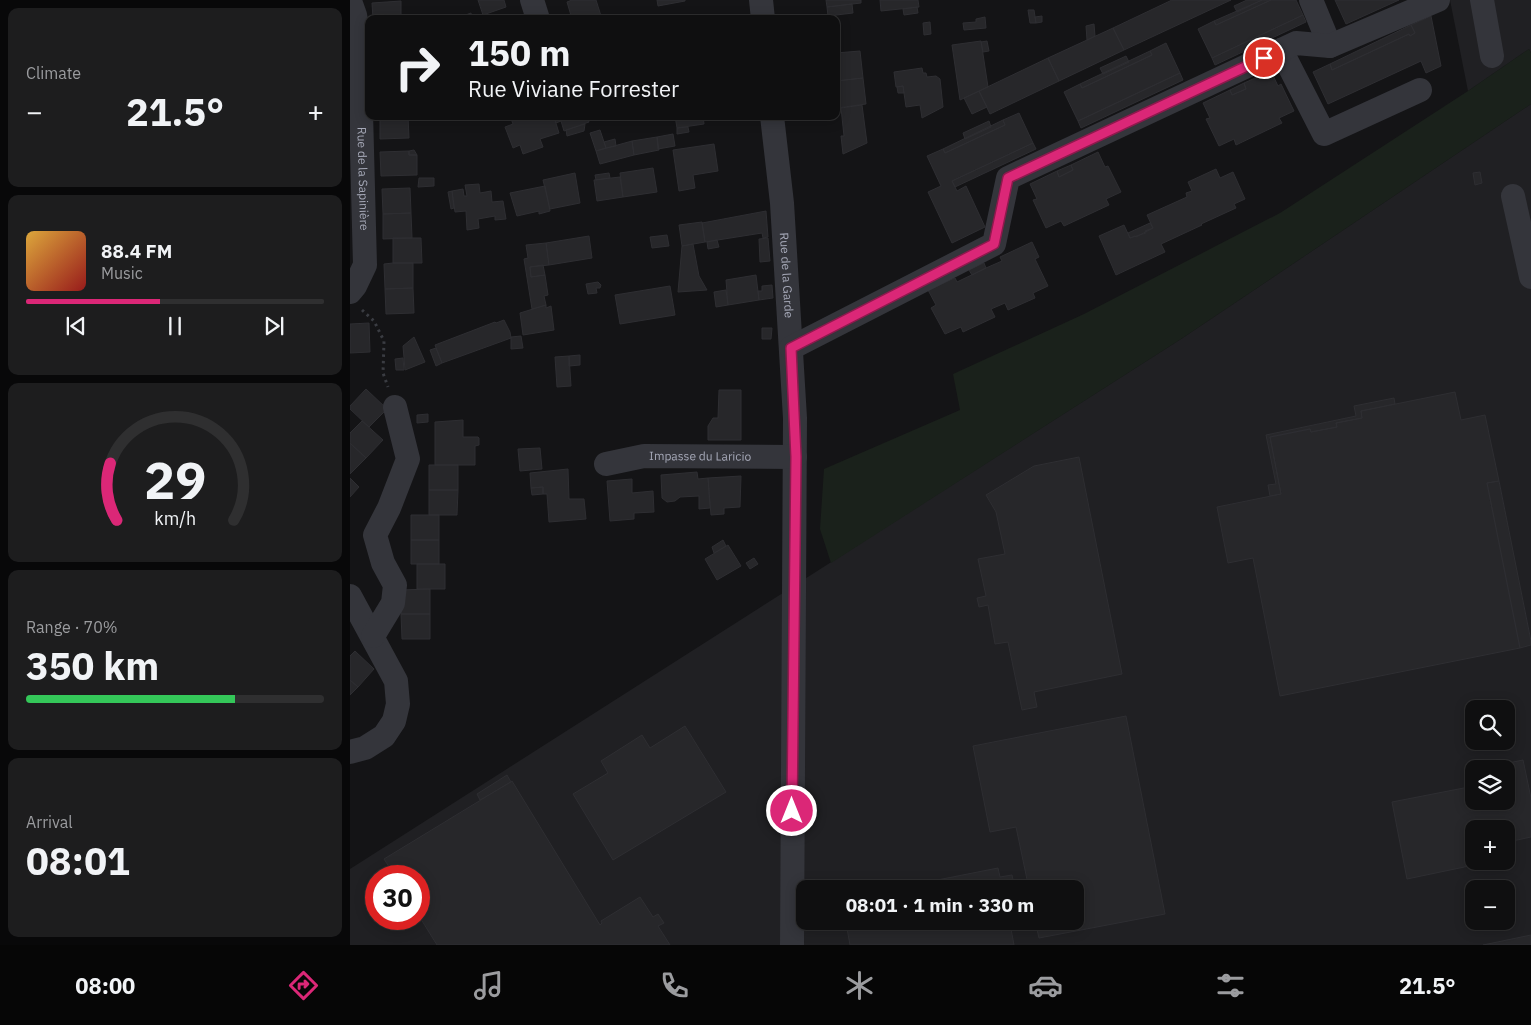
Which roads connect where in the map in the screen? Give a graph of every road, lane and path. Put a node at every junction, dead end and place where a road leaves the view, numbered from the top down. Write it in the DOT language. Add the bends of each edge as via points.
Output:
graph roads {
  1 [pos="532,0"];
  2 [pos="761,0"];
  3 [pos="1311,0"];
  4 [pos="1438,0"];
  5 [pos="1482,0"];
  6 [pos="350,1"];
  7 [pos="537,15"];
  8 [pos="762,15"];
  9 [pos="1330,46"];
  10 [pos="1281,50"];
  11 [pos="1492,56"];
  12 [pos="1420,90"];
  13 [pos="772,120"];
  14 [pos="1513,196"];
  15 [pos="1531,277"];
  16 [pos="353,298"];
  17 [pos="791,348"];
  18 [pos="395,407"];
  19 [pos="796,457"];
  20 [pos="606,464"];
  21 [pos="350,596"];
  22 [pos="373,636"];
  23 [pos="350,752"];
  24 [pos="792,945"];
  1 -- 7 [label="street"];
  2 -- 8 [label="street"];
  3 -- 9 [label="street"];
  4 -- 9 [label="street"];
  5 -- 11 [label="street"];
  6 -- 16 [label="street, Rue de la Sapinière" via="359,35 365,265"];
  9 -- 10 [label="street" via="1296,43"];
  10 -- 12 [label="street" via="1324,134"];
  10 -- 17 [label="street" via="1008,178 994,244"];
  13 -- 17 [label="street, Rue de la Garde" via="782,203"];
  14 -- 15 [label="street"];
  16 -- 18 [label="path" via="374,322 384,341 383,373"];
  17 -- 19 [label="street, Rue de la Garde"];
  18 -- 22 [label="street" via="408,460 375,536 395,585 393,603"];
  19 -- 20 [label="street, Impasse du Laricio" via="644,456"];
  19 -- 24 [label="street, Rue de la Garde"];
  21 -- 22 [label="street"];
  22 -- 23 [label="street" via="396,681 398,704 394,721 384,736 365,748"];
}
